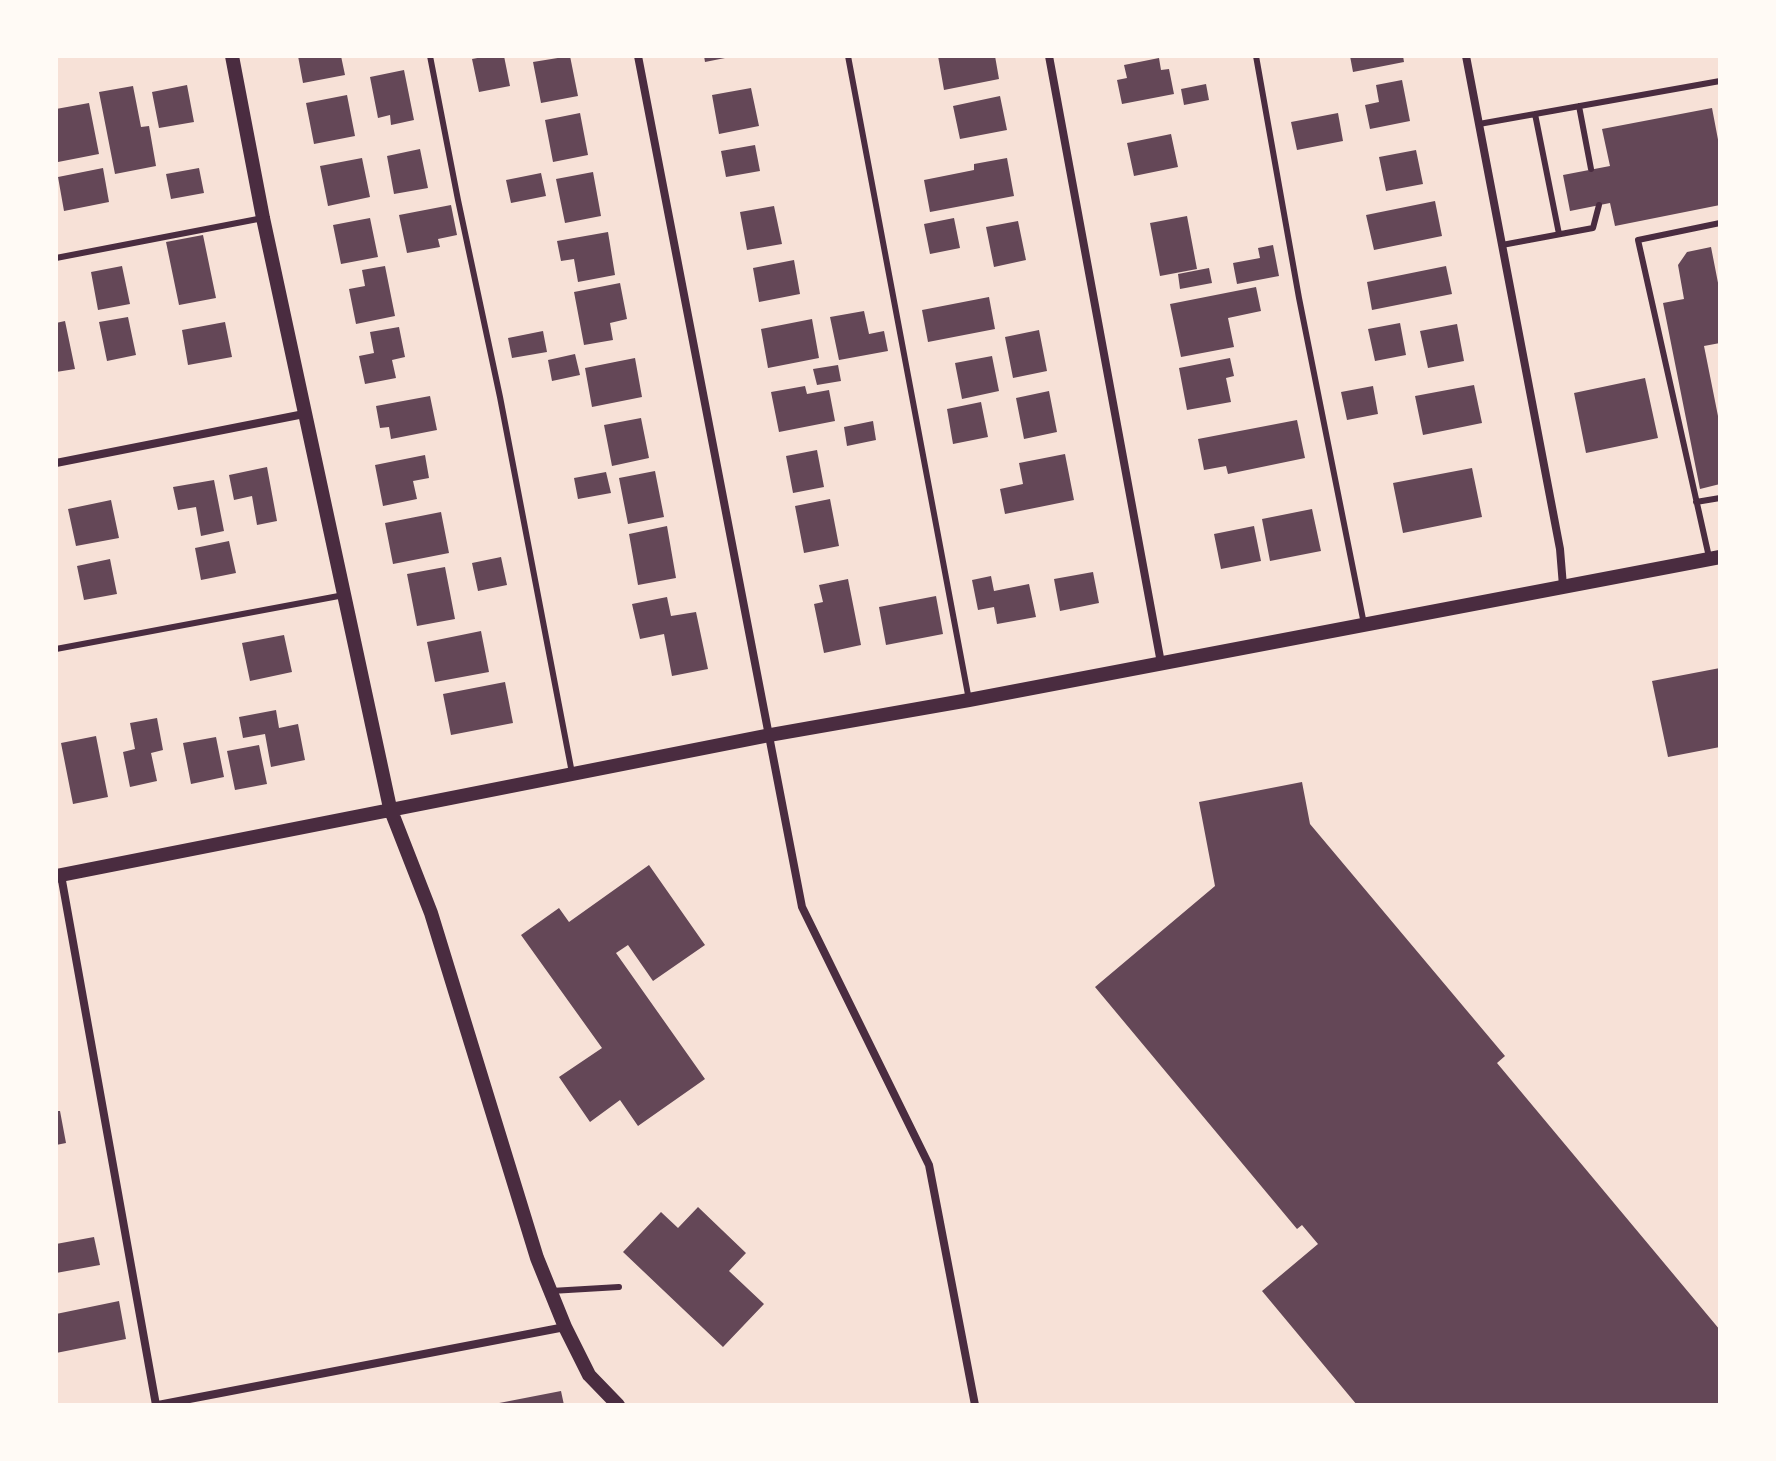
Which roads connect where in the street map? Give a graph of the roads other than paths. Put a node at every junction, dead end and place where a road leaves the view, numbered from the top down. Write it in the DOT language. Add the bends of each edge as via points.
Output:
graph roads {
  1 [pos="232,56"];
  2 [pos="430,56"];
  3 [pos="638,56"];
  4 [pos="848,56"];
  5 [pos="1049,56"];
  6 [pos="1256,56"];
  7 [pos="1466,56"];
  8 [pos="1720,81"];
  9 [pos="1579,106"];
  10 [pos="1535,114"];
  11 [pos="1479,124"];
  12 [pos="1591,169"];
  13 [pos="1599,205"];
  14 [pos="263,218"];
  15 [pos="1720,223"];
  16 [pos="1559,234"];
  17 [pos="1502,245"];
  18 [pos="56,258"];
  19 [pos="304,414"];
  20 [pos="56,463"];
  21 [pos="1720,498"];
  22 [pos="1696,502"];
  23 [pos="1715,558"];
  24 [pos="1563,586"];
  25 [pos="344,595"];
  26 [pos="1364,624"];
  27 [pos="56,649"];
  28 [pos="1161,663"];
  29 [pos="969,700"];
  30 [pos="770,735"];
  31 [pos="572,773"];
  32 [pos="390,808"];
  33 [pos="59,875"];
  34 [pos="619,1287"];
  35 [pos="550,1291"];
  36 [pos="565,1327"];
  37 [pos="157,1405"];
  38 [pos="618,1405"];
  39 [pos="975,1405"];
  1 -- 14 [label="street"];
  2 -- 31 [label="lane"];
  3 -- 30 [label="street"];
  4 -- 29 [label="lane"];
  5 -- 28 [label="street"];
  6 -- 26 [label="lane"];
  7 -- 11 [label="street"];
  8 -- 9 [label="lane"];
  9 -- 10 [label="lane"];
  9 -- 12 [label="lane"];
  10 -- 11 [label="lane"];
  10 -- 16 [label="lane"];
  11 -- 17 [label="street"];
  13 -- 16 [label="lane" via="1593,228"];
  14 -- 18 [label="lane"];
  14 -- 19 [label="street"];
  15 -- 22 [label="lane" via="1638,240"];
  16 -- 17 [label="lane"];
  17 -- 24 [label="street"];
  19 -- 20 [label="street"];
  19 -- 25 [label="street"];
  21 -- 22 [label="lane"];
  22 -- 23 [label="lane"];
  23 -- 24 [label="street"];
  24 -- 26 [label="street"];
  25 -- 27 [label="lane"];
  25 -- 32 [label="street"];
  26 -- 28 [label="street"];
  28 -- 29 [label="street"];
  29 -- 30 [label="street"];
  30 -- 31 [label="street"];
  30 -- 39 [label="street" via="802,907 929,1165"];
  31 -- 32 [label="street"];
  32 -- 33 [label="street"];
  32 -- 35 [label="street" via="431,913"];
  33 -- 37 [label="street"];
  34 -- 35 [label="lane"];
  35 -- 36 [label="street"];
  36 -- 37 [label="street"];
  36 -- 38 [label="street" via="589,1375"];
}
